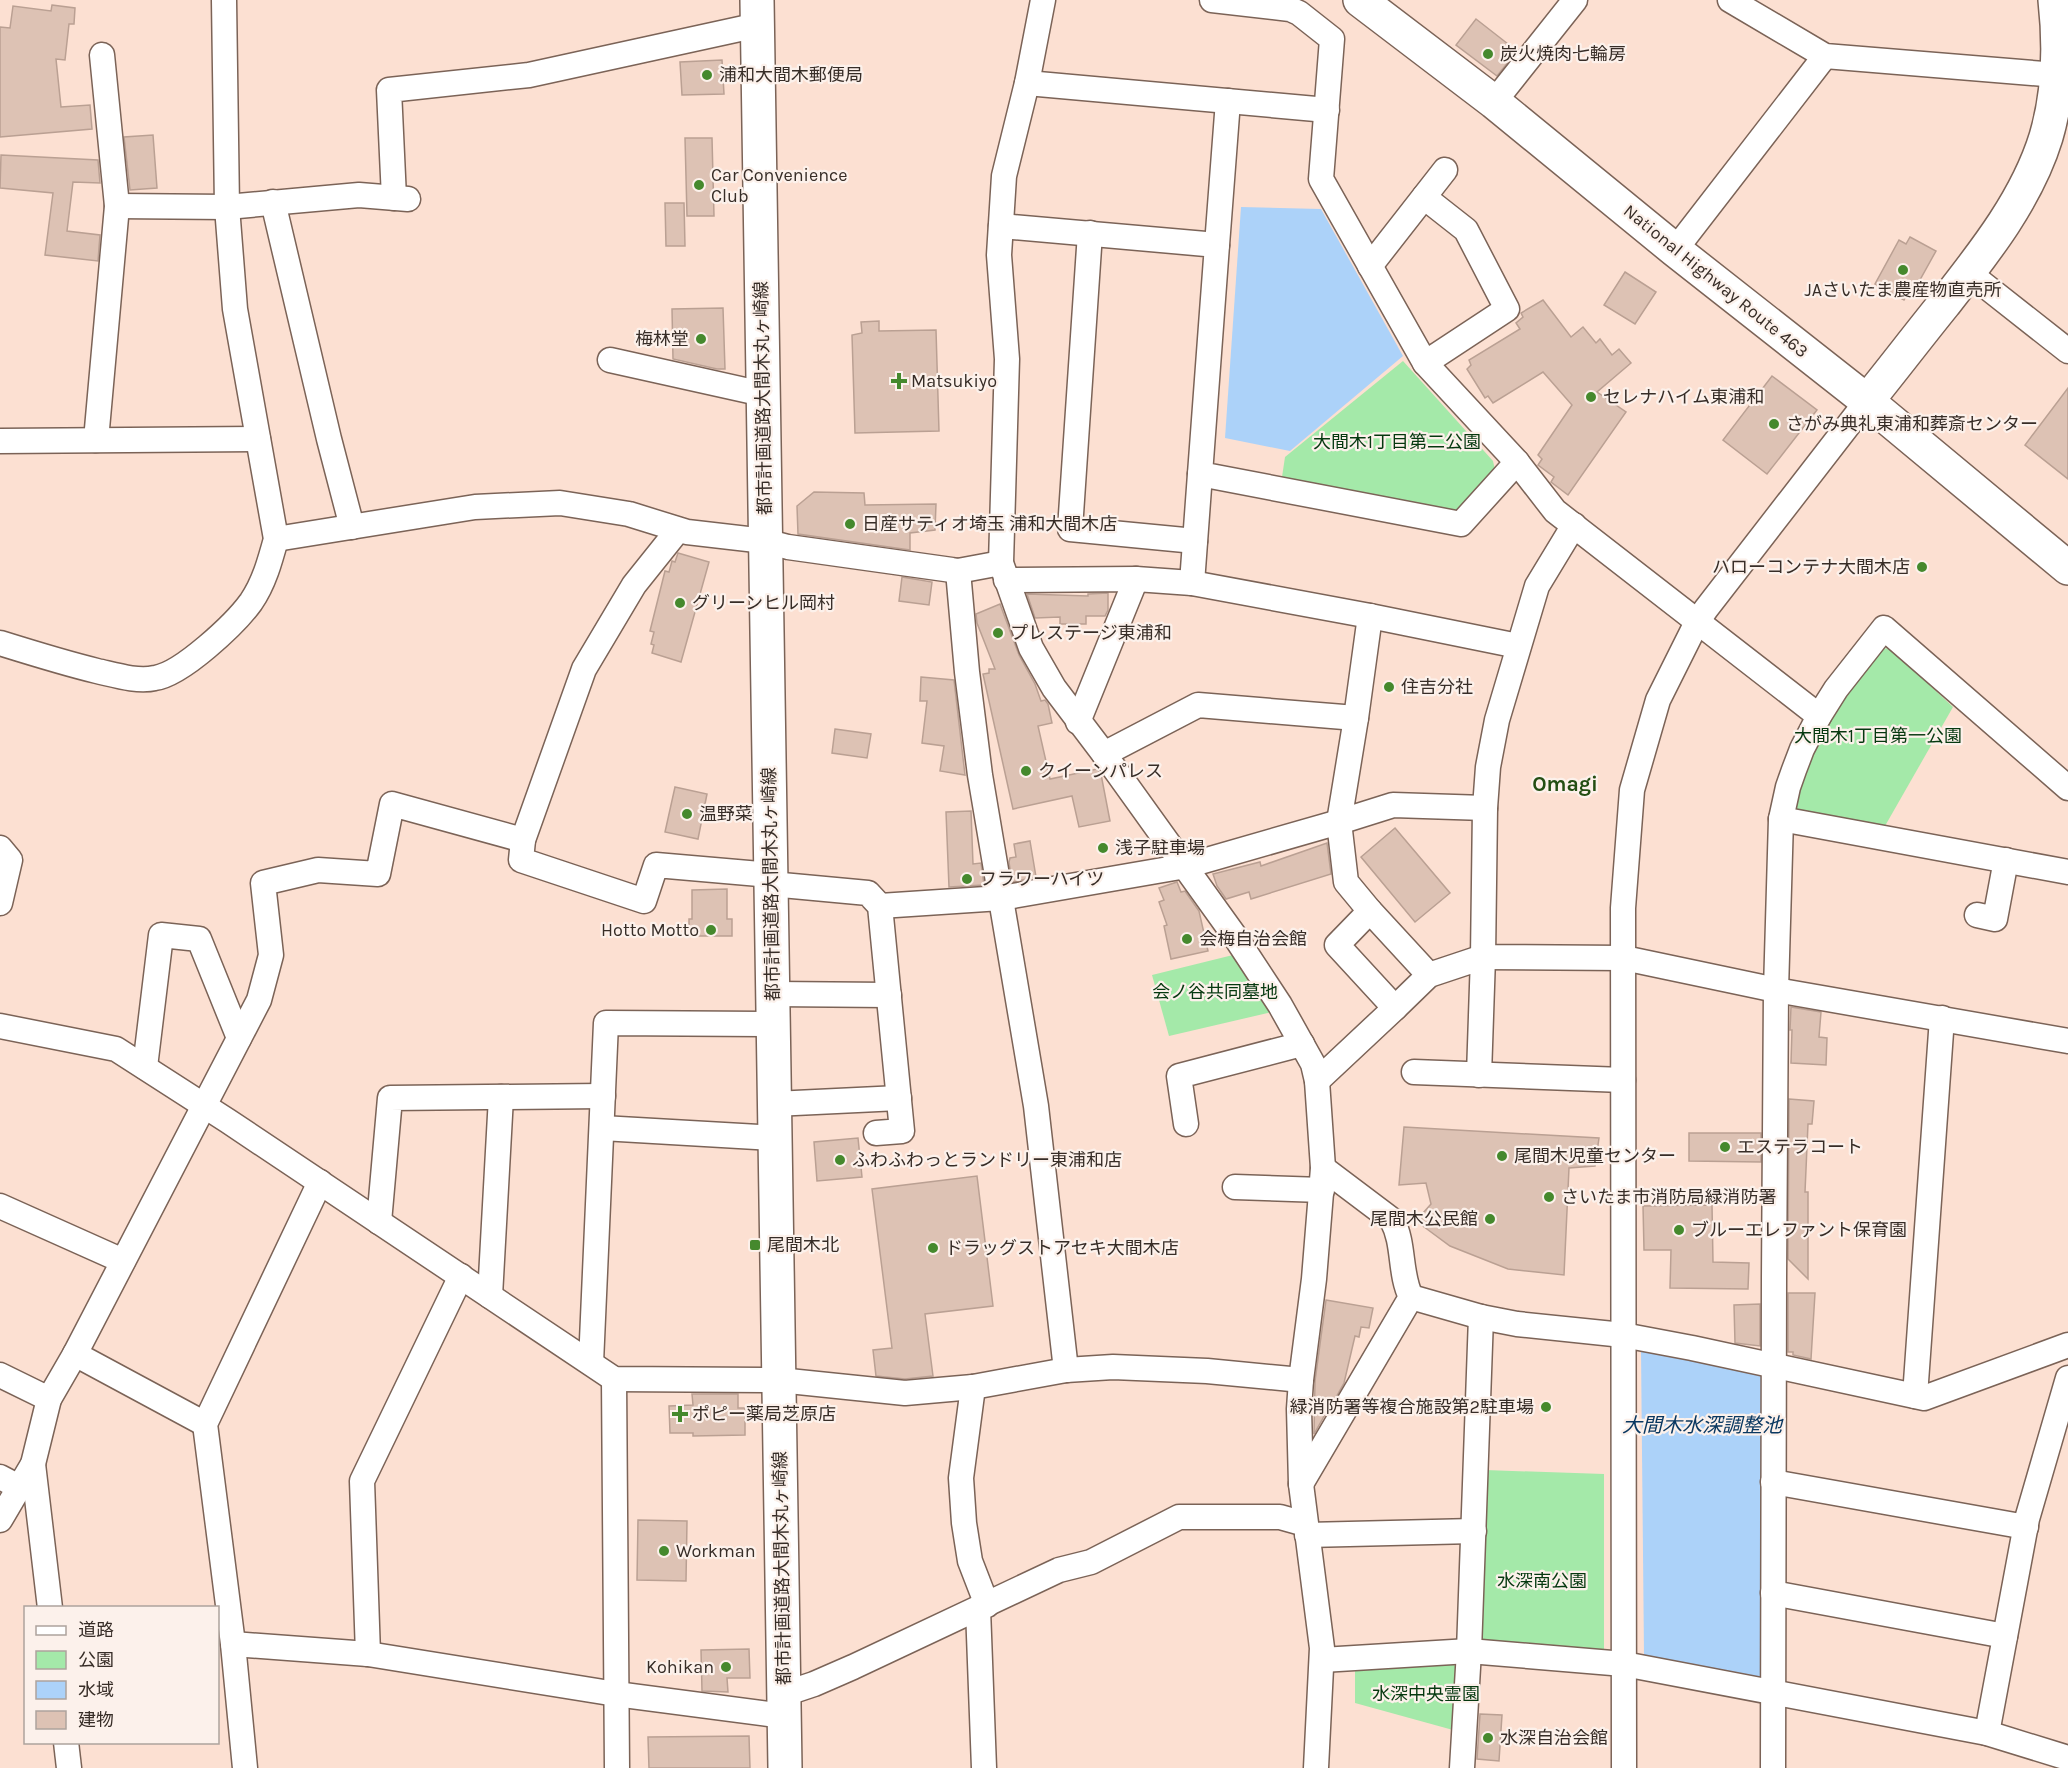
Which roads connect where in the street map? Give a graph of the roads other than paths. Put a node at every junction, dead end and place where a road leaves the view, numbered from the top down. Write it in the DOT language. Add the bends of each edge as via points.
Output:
graph roads {
  1 [pos="224,0"];
  2 [pos="1043,0"];
  3 [pos="1212,0"];
  4 [pos="1360,0"];
  5 [pos="1575,0"];
  6 [pos="1730,0"];
  7 [pos="2059,5"];
  8 [pos="757,13"];
  9 [pos="102,55"];
  10 [pos="1825,56"];
  11 [pos="2057,75"];
  12 [pos="1027,83"];
  13 [pos="1228,101"];
  14 [pos="1494,102"];
  15 [pos="1327,110"];
  16 [pos="2057,140"];
  17 [pos="1444,170"];
  18 [pos="1424,197"];
  19 [pos="273,202"];
  20 [pos="117,206"];
  21 [pos="227,207"];
  22 [pos="1001,226"];
  23 [pos="1090,233"];
  24 [pos="1217,245"];
  25 [pos="1675,250"];
  26 [pos="1370,266"];
  27 [pos="1969,273"];
  28 [pos="2068,351"];
  29 [pos="610,360"];
  30 [pos="1425,363"];
  31 [pos="763,394"];
  32 [pos="1867,401"];
  33 [pos="258,439"];
  34 [pos="96,440"];
  35 [pos="0,441"];
  36 [pos="1517,462"];
  37 [pos="1200,474"];
  38 [pos="1574,525"];
  39 [pos="352,527"];
  40 [pos="678,530"];
  41 [pos="276,539"];
  42 [pos="765,541"];
  43 [pos="1195,542"];
  44 [pos="2068,568"];
  45 [pos="958,571"];
  46 [pos="1004,571"];
  47 [pos="1136,579"];
  48 [pos="1192,583"];
  49 [pos="1370,616"];
  50 [pos="1697,622"];
  51 [pos="0,643"];
  52 [pos="1518,646"];
  53 [pos="1819,716"];
  54 [pos="1356,718"];
  55 [pos="1078,722"];
  56 [pos="1104,754"];
  57 [pos="2068,789"];
  58 [pos="1485,808"];
  59 [pos="1781,819"];
  60 [pos="1339,822"];
  61 [pos="523,840"];
  62 [pos="0,848"];
  63 [pos="2006,860"];
  64 [pos="1186,866"];
  65 [pos="2068,872"];
  66 [pos="771,880"];
  67 [pos="1000,898"];
  68 [pos="0,903"];
  69 [pos="880,906"];
  70 [pos="1370,911"];
  71 [pos="1977,915"];
  72 [pos="1483,957"];
  73 [pos="1624,958"];
  74 [pos="1429,975"];
  75 [pos="1776,990"];
  76 [pos="889,995"];
  77 [pos="1395,1008"];
  78 [pos="773,1009"];
  79 [pos="1941,1018"];
  80 [pos="0,1026"];
  81 [pos="239,1038"];
  82 [pos="2068,1041"];
  83 [pos="1302,1044"];
  84 [pos="145,1067"];
  85 [pos="1414,1072"];
  86 [pos="1479,1075"];
  87 [pos="1623,1080"];
  88 [pos="1317,1081"];
  89 [pos="603,1096"];
  90 [pos="501,1097"];
  91 [pos="899,1098"];
  92 [pos="774,1104"];
  93 [pos="204,1105"];
  94 [pos="1186,1124"];
  95 [pos="602,1128"];
  96 [pos="876,1133"];
  97 [pos="775,1138"];
  98 [pos="1323,1179"];
  99 [pos="320,1182"];
  100 [pos="1234,1187"];
  101 [pos="0,1206"];
  102 [pos="379,1222"];
  103 [pos="123,1261"];
  104 [pos="461,1276"];
  105 [pos="490,1296"];
  106 [pos="1411,1297"];
  107 [pos="1481,1317"];
  108 [pos="1623,1335"];
  109 [pos="2068,1345"];
  110 [pos="75,1354"];
  111 [pos="591,1363"];
  112 [pos="1775,1366"];
  113 [pos="1066,1370"];
  114 [pos="0,1375"];
  115 [pos="614,1378"];
  116 [pos="2068,1378"];
  117 [pos="779,1380"];
  118 [pos="1300,1380"];
  119 [pos="973,1387"];
  120 [pos="1915,1396"];
  121 [pos="49,1399"];
  122 [pos="205,1424"];
  123 [pos="33,1464"];
  124 [pos="10,1482"];
  125 [pos="1773,1482"];
  126 [pos="1301,1484"];
  127 [pos="0,1520"];
  128 [pos="2025,1527"];
  129 [pos="1306,1530"];
  130 [pos="1474,1531"];
  131 [pos="1773,1593"];
  132 [pos="50,1606"];
  133 [pos="983,1607"];
  134 [pos="2005,1636"];
  135 [pos="233,1644"];
  136 [pos="1469,1651"];
  137 [pos="368,1654"];
  138 [pos="1322,1660"];
  139 [pos="1624,1664"];
  140 [pos="1773,1692"];
  141 [pos="616,1694"];
  142 [pos="784,1705"];
  143 [pos="1987,1733"];
  144 [pos="66,1744"];
  145 [pos="2068,1758"];
  146 [pos="69,1768"];
  147 [pos="245,1768"];
  148 [pos="617,1768"];
  149 [pos="784,1768"];
  150 [pos="984,1768"];
  151 [pos="1316,1768"];
  152 [pos="1462,1768"];
  153 [pos="1624,1768"];
  154 [pos="1773,1768"];
  1 -- 21 [label="street"];
  2 -- 12 [label="street"];
  3 -- 15 [label="street" via="1290,9 1332,39"];
  4 -- 14 [label="main road, National Highway Route 463"];
  5 -- 14 [label="street"];
  6 -- 10 [label="street"];
  7 -- 11 [label="main road"];
  8 -- 19 [label="street" via="529,75 389,90 402,199 359,195"];
  8 -- 31 [label="main road, 都市計画道路大間木丸ヶ崎線"];
  9 -- 20 [label="street"];
  10 -- 11 [label="street"];
  10 -- 25 [label="street"];
  11 -- 16 [label="main road"];
  12 -- 13 [label="street"];
  12 -- 22 [label="street" via="1004,176"];
  13 -- 15 [label="street"];
  13 -- 24 [label="street"];
  14 -- 25 [label="main road, National Highway Route 463"];
  15 -- 26 [label="street" via="1321,179"];
  16 -- 27 [label="main road" via="2037,160 2014,207"];
  17 -- 18 [label="street"];
  18 -- 26 [label="street"];
  18 -- 30 [label="street" via="1467,230 1507,309"];
  19 -- 21 [label="street"];
  19 -- 39 [label="street"];
  20 -- 21 [label="street"];
  20 -- 34 [label="street"];
  21 -- 33 [label="street" via="235,309"];
  22 -- 23 [label="street"];
  22 -- 46 [label="street" via="999,255 1007,359"];
  23 -- 24 [label="street"];
  23 -- 43 [label="street" via="1070,529"];
  24 -- 37 [label="street"];
  25 -- 32 [label="main road, National Highway Route 463"];
  26 -- 30 [label="street"];
  27 -- 28 [label="street"];
  27 -- 32 [label="main road"];
  29 -- 31 [label="street"];
  30 -- 36 [label="street"];
  31 -- 42 [label="main road, 都市計画道路大間木丸ヶ崎線"];
  32 -- 44 [label="main road, National Highway Route 463"];
  32 -- 50 [label="street"];
  33 -- 34 [label="street"];
  33 -- 41 [label="street"];
  34 -- 35 [label="street"];
  36 -- 37 [label="street" via="1461,524"];
  36 -- 38 [label="street" via="1556,511"];
  37 -- 43 [label="street"];
  38 -- 50 [label="street"];
  38 -- 52 [label="street" via="1537,586"];
  39 -- 40 [label="street" via="475,507 543,502 629,514"];
  39 -- 41 [label="street"];
  40 -- 42 [label="street"];
  40 -- 61 [label="street" via="634,585 584,669"];
  41 -- 51 [label="street" via="268,572 251,602 220,636 186,664 156,678 122,677"];
  42 -- 45 [label="street"];
  42 -- 66 [label="main road, 都市計画道路大間木丸ヶ崎線"];
  43 -- 48 [label="street"];
  45 -- 46 [label="street"];
  45 -- 67 [label="street" via="978,764"];
  46 -- 47 [label="street"];
  46 -- 55 [label="street" via="1038,663"];
  47 -- 48 [label="street"];
  47 -- 55 [label="street"];
  48 -- 49 [label="street"];
  49 -- 52 [label="street"];
  49 -- 54 [label="street"];
  50 -- 53 [label="street"];
  50 -- 73 [label="street" via="1658,700 1632,790 1623,908"];
  52 -- 58 [label="street" via="1497,720"];
  53 -- 57 [label="street" via="1884,628"];
  53 -- 59 [label="street" via="1794,770"];
  54 -- 56 [label="street" via="1198,705"];
  54 -- 60 [label="street"];
  55 -- 56 [label="street"];
  56 -- 64 [label="street"];
  58 -- 60 [label="street" via="1394,806"];
  58 -- 72 [label="street"];
  59 -- 63 [label="street"];
  59 -- 75 [label="street"];
  60 -- 64 [label="street"];
  60 -- 70 [label="street" via="1346,882"];
  61 -- 66 [label="street" via="521,860 644,901 656,866"];
  61 -- 81 [label="street" via="392,804 378,874 318,870 263,883 271,955 259,1000"];
  62 -- 68 [label="street" via="10,860"];
  63 -- 65 [label="street"];
  63 -- 71 [label="street" via="1995,919"];
  64 -- 67 [label="street"];
  64 -- 83 [label="street"];
  66 -- 69 [label="street" via="868,893"];
  66 -- 78 [label="main road, 都市計画道路大間木丸ヶ崎線"];
  67 -- 69 [label="street"];
  67 -- 113 [label="street" via="1036,1106"];
  69 -- 76 [label="street"];
  70 -- 74 [label="street"];
  70 -- 77 [label="street" via="1337,945"];
  72 -- 73 [label="street"];
  72 -- 74 [label="street"];
  72 -- 86 [label="street"];
  73 -- 75 [label="street"];
  73 -- 87 [label="street"];
  74 -- 77 [label="street"];
  75 -- 79 [label="street"];
  75 -- 112 [label="street"];
  76 -- 78 [label="street"];
  76 -- 91 [label="street"];
  77 -- 88 [label="street"];
  78 -- 89 [label="street" via="606,1023"];
  78 -- 92 [label="main road, 都市計画道路大間木丸ヶ崎線"];
  79 -- 82 [label="street"];
  79 -- 120 [label="street"];
  80 -- 84 [label="street" via="116,1049"];
  81 -- 84 [label="street" via="199,939 160,935"];
  81 -- 93 [label="street"];
  83 -- 88 [label="street" via="1314,1064"];
  83 -- 94 [label="street" via="1179,1076"];
  84 -- 93 [label="street"];
  85 -- 86 [label="street"];
  86 -- 87 [label="street"];
  87 -- 108 [label="street"];
  88 -- 98 [label="street"];
  89 -- 90 [label="street"];
  89 -- 95 [label="street"];
  90 -- 102 [label="street" via="390,1098"];
  90 -- 105 [label="street"];
  91 -- 92 [label="street"];
  91 -- 96 [label="street" via="902,1131"];
  92 -- 97 [label="main road, 都市計画道路大間木丸ヶ崎線"];
  93 -- 99 [label="street"];
  93 -- 103 [label="street"];
  95 -- 97 [label="street"];
  95 -- 111 [label="street"];
  97 -- 117 [label="main road, 都市計画道路大間木丸ヶ崎線"];
  98 -- 100 [label="street"];
  98 -- 106 [label="street" via="1392,1220"];
  98 -- 118 [label="street"];
  99 -- 102 [label="street"];
  99 -- 122 [label="street"];
  101 -- 103 [label="street"];
  102 -- 104 [label="street"];
  103 -- 110 [label="street"];
  104 -- 105 [label="street"];
  104 -- 137 [label="street" via="362,1481"];
  105 -- 111 [label="street"];
  106 -- 107 [label="street"];
  106 -- 126 [label="street"];
  107 -- 108 [label="street" via="1536,1327"];
  107 -- 130 [label="street"];
  108 -- 112 [label="street"];
  108 -- 139 [label="street"];
  109 -- 120 [label="street" via="1924,1398"];
  110 -- 121 [label="street"];
  110 -- 122 [label="street"];
  111 -- 115 [label="street"];
  112 -- 120 [label="street"];
  112 -- 125 [label="street"];
  113 -- 118 [label="street" via="1157,1367"];
  113 -- 119 [label="street"];
  114 -- 121 [label="street"];
  115 -- 117 [label="street"];
  115 -- 141 [label="street"];
  116 -- 128 [label="street"];
  117 -- 119 [label="street" via="905,1393"];
  117 -- 142 [label="main road, 都市計画道路大間木丸ヶ崎線"];
  118 -- 126 [label="street"];
  119 -- 133 [label="street" via="961,1478 970,1561"];
  121 -- 123 [label="street"];
  122 -- 135 [label="street"];
  123 -- 124 [label="street"];
  123 -- 132 [label="street"];
  124 -- 127 [label="street"];
  125 -- 128 [label="street"];
  125 -- 131 [label="street"];
  126 -- 129 [label="street"];
  128 -- 134 [label="street"];
  129 -- 130 [label="street"];
  129 -- 133 [label="street" via="1280,1517 1179,1517 1090,1562 1059,1570"];
  129 -- 138 [label="street"];
  130 -- 136 [label="street"];
  131 -- 134 [label="street"];
  131 -- 140 [label="street"];
  133 -- 142 [label="street" via="814,1684"];
  133 -- 150 [label="street"];
  134 -- 143 [label="street"];
  135 -- 137 [label="street"];
  135 -- 147 [label="street"];
  136 -- 138 [label="street"];
  136 -- 139 [label="street"];
  136 -- 152 [label="street"];
  137 -- 141 [label="street"];
  138 -- 151 [label="street"];
  139 -- 140 [label="street"];
  139 -- 153 [label="street"];
  140 -- 143 [label="street"];
  140 -- 154 [label="street"];
  141 -- 142 [label="street"];
  141 -- 148 [label="street"];
  142 -- 149 [label="main road, 都市計画道路大間木丸ヶ崎線"];
  143 -- 145 [label="street"];
  144 -- 146 [label="street"];
}
